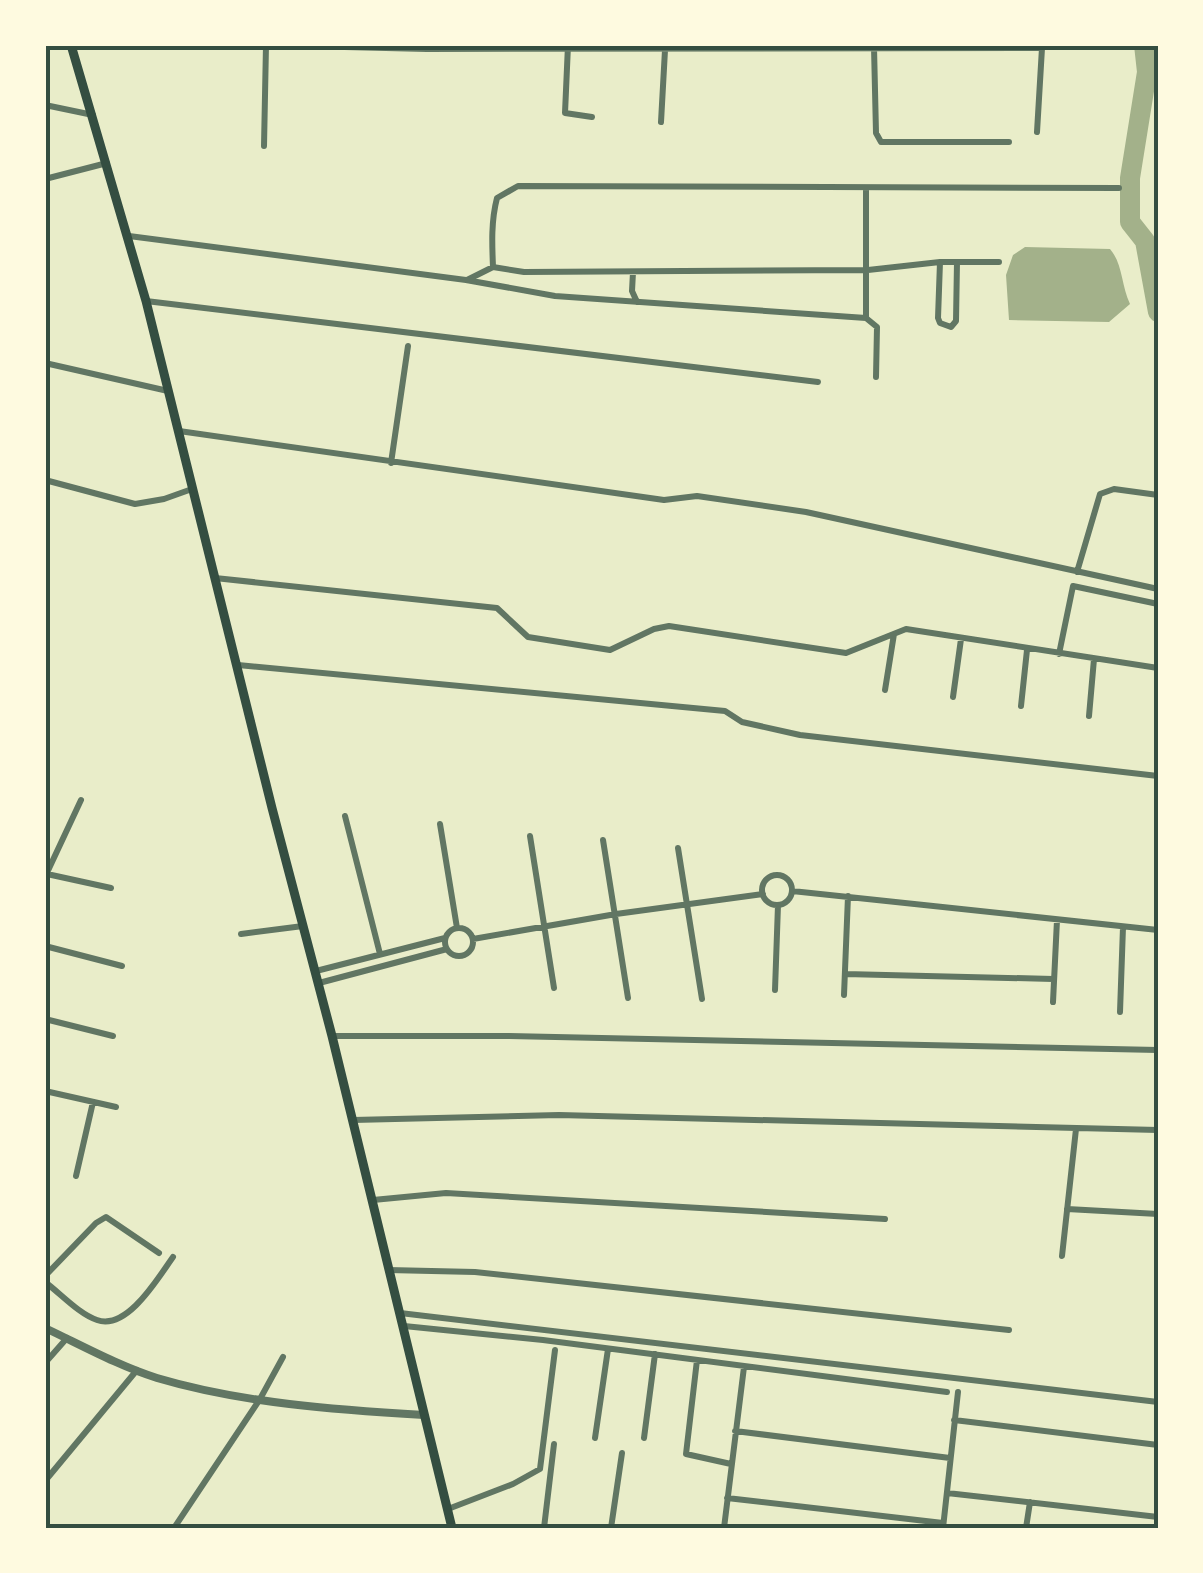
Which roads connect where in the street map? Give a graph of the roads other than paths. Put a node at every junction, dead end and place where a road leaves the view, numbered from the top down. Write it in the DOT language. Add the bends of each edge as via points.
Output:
graph roads {
  1 [pos="262,45"];
  2 [pos="71,46"];
  3 [pos="837,46"];
  4 [pos="416,47"];
  5 [pos="486,47"];
  6 [pos="568,47"];
  7 [pos="610,47"];
  8 [pos="746,47"];
  9 [pos="874,47"];
  10 [pos="934,47"];
  11 [pos="990,47"];
  12 [pos="1043,47"];
  13 [pos="654,48"];
  14 [pos="665,50"];
  15 [pos="45,104"];
  16 [pos="94,116"];
  17 [pos="592,118"];
  18 [pos="661,122"];
  19 [pos="1037,132"];
  20 [pos="1009,142"];
  21 [pos="264,146"];
  22 [pos="108,163"];
  23 [pos="45,178"];
  24 [pos="866,188"];
  25 [pos="1118,188"];
  26 [pos="128,236"];
  27 [pos="940,262"];
  28 [pos="958,262"];
  29 [pos="1000,262"];
  30 [pos="493,267"];
  31 [pos="868,270"];
  32 [pos="632,272"];
  33 [pos="466,280"];
  34 [pos="146,301"];
  35 [pos="637,303"];
  36 [pos="866,318"];
  37 [pos="408,346"];
  38 [pos="45,363"];
  39 [pos="876,377"];
  40 [pos="818,382"];
  41 [pos="168,391"];
  42 [pos="178,431"];
  43 [pos="391,463"];
  44 [pos="45,480"];
  45 [pos="192,489"];
  46 [pos="1158,495"];
  47 [pos="1077,572"];
  48 [pos="215,578"];
  49 [pos="1158,588"];
  50 [pos="1158,604"];
  51 [pos="894,632"];
  52 [pos="961,639"];
  53 [pos="1027,650"];
  54 [pos="1059,654"];
  55 [pos="1094,659"];
  56 [pos="238,666"];
  57 [pos="1158,668"];
  58 [pos="885,690"];
  59 [pos="954,696"];
  60 [pos="1021,706"];
  61 [pos="1089,716"];
  62 [pos="1158,776"];
  63 [pos="80,800"];
  64 [pos="345,816"];
  65 [pos="440,824"];
  66 [pos="530,836"];
  67 [pos="603,840"];
  68 [pos="678,848"];
  69 [pos="46,876"];
  70 [pos="110,888"];
  71 [pos="792,891"];
  72 [pos="763,894"];
  73 [pos="848,896"];
  74 [pos="778,904"];
  75 [pos="688,905"];
  76 [pos="616,914"];
  77 [pos="1057,920"];
  78 [pos="304,926"];
  79 [pos="1123,926"];
  80 [pos="457,928"];
  81 [pos="544,928"];
  82 [pos="1158,930"];
  83 [pos="241,934"];
  84 [pos="446,938"];
  85 [pos="472,939"];
  86 [pos="45,946"];
  87 [pos="447,949"];
  88 [pos="380,954"];
  89 [pos="122,966"];
  90 [pos="846,974"];
  91 [pos="317,977"];
  92 [pos="1054,979"];
  93 [pos="554,988"];
  94 [pos="774,990"];
  95 [pos="844,995"];
  96 [pos="628,998"];
  97 [pos="702,999"];
  98 [pos="1053,1002"];
  99 [pos="1120,1012"];
  100 [pos="45,1019"];
  101 [pos="113,1036"];
  102 [pos="332,1036"];
  103 [pos="1158,1050"];
  104 [pos="45,1091"];
  105 [pos="93,1102"];
  106 [pos="116,1108"];
  107 [pos="353,1120"];
  108 [pos="1076,1129"];
  109 [pos="1158,1130"];
  110 [pos="76,1176"];
  111 [pos="371,1200"];
  112 [pos="1068,1208"];
  113 [pos="1158,1214"];
  114 [pos="885,1219"];
  115 [pos="160,1253"];
  116 [pos="1062,1256"];
  117 [pos="173,1257"];
  118 [pos="388,1270"];
  119 [pos="45,1279"];
  120 [pos="400,1312"];
  121 [pos="404,1326"];
  122 [pos="45,1328"];
  123 [pos="1009,1330"];
  124 [pos="66,1338"];
  125 [pos="608,1349"];
  126 [pos="554,1350"];
  127 [pos="655,1354"];
  128 [pos="283,1357"];
  129 [pos="697,1360"];
  130 [pos="824,1363"];
  131 [pos="45,1364"];
  132 [pos="744,1367"];
  133 [pos="136,1370"];
  134 [pos="823,1377"];
  135 [pos="947,1392"];
  136 [pos="958,1392"];
  137 [pos="260,1399"];
  138 [pos="1158,1402"];
  139 [pos="424,1415"];
  140 [pos="954,1420"];
  141 [pos="735,1431"];
  142 [pos="595,1438"];
  143 [pos="644,1438"];
  144 [pos="554,1444"];
  145 [pos="1158,1444"];
  146 [pos="622,1454"];
  147 [pos="950,1458"];
  148 [pos="731,1464"];
  149 [pos="45,1480"];
  150 [pos="947,1493"];
  151 [pos="726,1498"];
  152 [pos="1030,1502"];
  153 [pos="448,1509"];
  154 [pos="1158,1517"];
  155 [pos="943,1526"];
  156 [pos="174,1528"];
  157 [pos="452,1528"];
  158 [pos="544,1528"];
  159 [pos="611,1528"];
  160 [pos="724,1528"];
  161 [pos="1026,1528"];
  1 -- 2 [label="street"];
  1 -- 4 [label="street"];
  1 -- 21 [label="street"];
  2 -- 16 [label="main road"];
  3 -- 8 [label="street"];
  3 -- 9 [label="street"];
  4 -- 5 [label="street"];
  5 -- 6 [label="street"];
  6 -- 7 [label="street"];
  6 -- 17 [label="street" via="565,113"];
  7 -- 13 [label="street"];
  8 -- 14 [label="street"];
  9 -- 10 [label="street"];
  9 -- 20 [label="street" via="881,142"];
  10 -- 11 [label="street"];
  11 -- 12 [label="street"];
  12 -- 19 [label="street"];
  13 -- 14 [label="street"];
  14 -- 18 [label="street"];
  15 -- 16 [label="street"];
  16 -- 22 [label="main road"];
  22 -- 23 [label="street"];
  22 -- 26 [label="main road"];
  24 -- 25 [label="street"];
  24 -- 30 [label="street" via="518,186 495,203"];
  24 -- 31 [label="street"];
  26 -- 33 [label="street"];
  26 -- 34 [label="main road"];
  27 -- 28 [label="street"];
  27 -- 28 [label="street" via="938,318 950,327 956,321"];
  27 -- 31 [label="street"];
  28 -- 29 [label="street"];
  30 -- 32 [label="street"];
  30 -- 33 [label="street"];
  31 -- 32 [label="street"];
  31 -- 36 [label="street"];
  32 -- 35 [label="street"];
  33 -- 35 [label="street"];
  34 -- 40 [label="street"];
  34 -- 41 [label="main road"];
  35 -- 36 [label="street"];
  36 -- 39 [label="street" via="877,327"];
  37 -- 43 [label="street"];
  38 -- 41 [label="street"];
  41 -- 42 [label="main road"];
  42 -- 43 [label="street"];
  42 -- 45 [label="main road"];
  43 -- 47 [label="street" via="806,512"];
  44 -- 45 [label="street" via="135,504"];
  45 -- 48 [label="main road"];
  46 -- 47 [label="street" via="1102,492"];
  47 -- 49 [label="street"];
  48 -- 51 [label="street" via="497,608 528,638 610,650 669,626 846,653"];
  48 -- 56 [label="main road"];
  50 -- 54 [label="street" via="1073,586"];
  51 -- 52 [label="street"];
  51 -- 58 [label="street"];
  52 -- 53 [label="street"];
  52 -- 59 [label="street"];
  53 -- 54 [label="street"];
  53 -- 60 [label="street"];
  54 -- 55 [label="street"];
  55 -- 57 [label="street"];
  55 -- 61 [label="street"];
  56 -- 62 [label="street" via="725,711 742,722 800,735"];
  56 -- 78 [label="main road"];
  63 -- 69 [label="street"];
  64 -- 88 [label="street"];
  65 -- 80 [label="street"];
  66 -- 81 [label="street"];
  67 -- 76 [label="street"];
  68 -- 75 [label="street"];
  69 -- 70 [label="street"];
  71 -- 72 [label="street" via="776,875"];
  71 -- 73 [label="street"];
  71 -- 74 [label="street"];
  72 -- 74 [label="street"];
  72 -- 75 [label="street"];
  73 -- 77 [label="street"];
  73 -- 90 [label="street"];
  74 -- 94 [label="street"];
  75 -- 76 [label="street"];
  75 -- 97 [label="street"];
  76 -- 81 [label="street"];
  76 -- 96 [label="street"];
  77 -- 79 [label="street"];
  77 -- 92 [label="street"];
  78 -- 83 [label="street"];
  78 -- 91 [label="main road"];
  79 -- 82 [label="street"];
  79 -- 99 [label="street"];
  80 -- 84 [label="street"];
  80 -- 85 [label="street"];
  81 -- 85 [label="street"];
  81 -- 93 [label="street"];
  84 -- 87 [label="street"];
  84 -- 88 [label="street"];
  85 -- 87 [label="street" via="463,956"];
  86 -- 89 [label="street"];
  87 -- 91 [label="street"];
  88 -- 91 [label="street"];
  90 -- 92 [label="street"];
  90 -- 95 [label="street"];
  91 -- 102 [label="main road"];
  92 -- 98 [label="street"];
  100 -- 101 [label="street"];
  102 -- 103 [label="street"];
  102 -- 107 [label="main road"];
  104 -- 105 [label="street"];
  105 -- 106 [label="street"];
  105 -- 110 [label="street"];
  107 -- 108 [label="street" via="559,1115"];
  107 -- 111 [label="main road"];
  108 -- 109 [label="street"];
  108 -- 112 [label="street"];
  111 -- 114 [label="street" via="480,1195"];
  111 -- 118 [label="main road"];
  112 -- 113 [label="street"];
  112 -- 116 [label="street"];
  115 -- 119 [label="street" via="106,1217"];
  117 -- 119 [label="street" via="145,1295 109,1323 93,1320"];
  118 -- 120 [label="main road"];
  118 -- 123 [label="street" via="475,1272"];
  120 -- 121 [label="main road"];
  120 -- 130 [label="street"];
  121 -- 125 [label="street"];
  121 -- 139 [label="main road"];
  122 -- 124 [label="street"];
  124 -- 131 [label="street"];
  124 -- 133 [label="street"];
  125 -- 127 [label="street"];
  125 -- 142 [label="street"];
  126 -- 153 [label="street" via="540,1469"];
  127 -- 129 [label="street"];
  127 -- 143 [label="street"];
  128 -- 137 [label="street"];
  129 -- 132 [label="street"];
  129 -- 148 [label="street" via="686,1454"];
  130 -- 134 [label="street"];
  130 -- 138 [label="street"];
  132 -- 134 [label="street"];
  132 -- 141 [label="street"];
  133 -- 137 [label="street"];
  133 -- 149 [label="street"];
  134 -- 135 [label="street"];
  136 -- 140 [label="street"];
  137 -- 139 [label="street"];
  137 -- 156 [label="street"];
  139 -- 153 [label="main road"];
  140 -- 145 [label="street"];
  140 -- 147 [label="street"];
  141 -- 147 [label="street"];
  141 -- 148 [label="street"];
  144 -- 158 [label="street"];
  146 -- 159 [label="street"];
  147 -- 150 [label="street"];
  148 -- 151 [label="street"];
  150 -- 152 [label="street"];
  150 -- 155 [label="street"];
  151 -- 155 [label="street"];
  151 -- 160 [label="street"];
  152 -- 154 [label="street"];
  152 -- 161 [label="street"];
  153 -- 157 [label="main road"];
}
